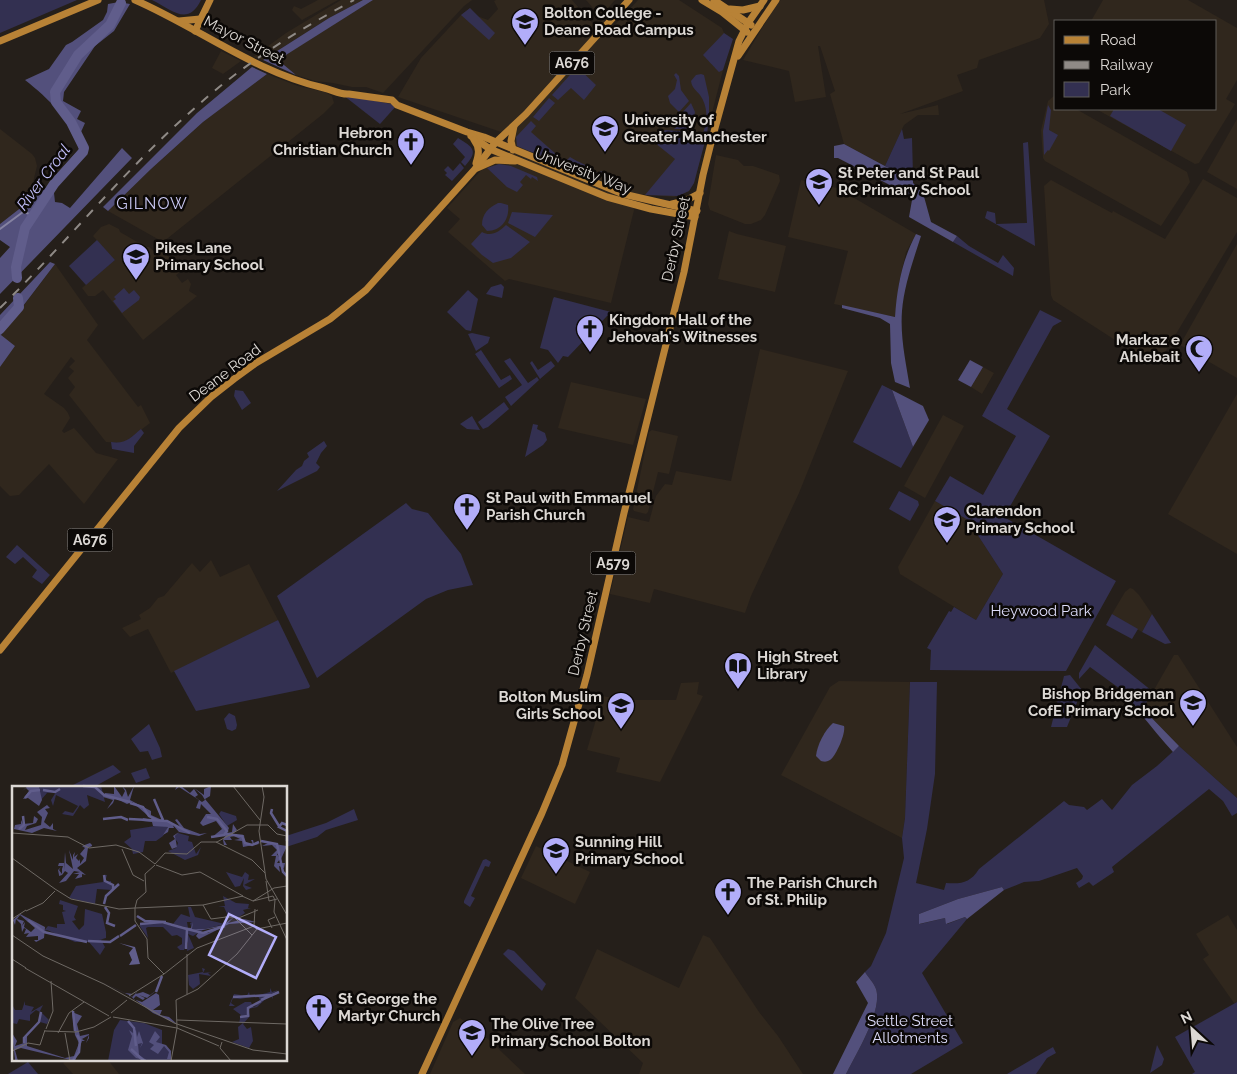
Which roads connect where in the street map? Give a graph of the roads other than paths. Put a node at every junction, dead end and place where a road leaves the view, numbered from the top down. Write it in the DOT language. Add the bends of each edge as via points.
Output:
graph roads {
  1 [pos="98,0"];
  2 [pos="135,0"];
  3 [pos="210,0"];
  4 [pos="629,0"];
  5 [pos="702,0"];
  6 [pos="714,0"];
  7 [pos="776,0"];
  8 [pos="762,3"];
  9 [pos="730,9"];
  10 [pos="200,20"];
  11 [pos="178,21"];
  12 [pos="746,26"];
  13 [pos="756,28"];
  14 [pos="195,31"];
  15 [pos="751,35"];
  16 [pos="0,41"];
  17 [pos="734,62"];
  18 [pos="343,95"];
  19 [pos="514,126"];
  20 [pos="467,132"];
  21 [pos="495,147"];
  22 [pos="513,150"];
  23 [pos="523,162"];
  24 [pos="475,169"];
  25 [pos="701,191"];
  26 [pos="667,204"];
  27 [pos="696,214"];
  28 [pos="0,650"];
  29 [pos="422,1074"];
  1 -- 16 [label="main road"];
  2 -- 11 [label="main road, Mayor Street"];
  3 -- 10 [label="main road"];
  4 -- 19 [label="main road, Deane Road / A676"];
  5 -- 12 [label="main road"];
  6 -- 9 [label="main road"];
  7 -- 13 [label="main road, A579"];
  8 -- 9 [label="main road" via="743,10"];
  8 -- 12 [label="main road, A579"];
  9 -- 12 [label="main road"];
  10 -- 11 [label="main road"];
  10 -- 14 [label="main road"];
  11 -- 14 [label="main road, Mayor Street"];
  12 -- 13 [label="main road"];
  12 -- 15 [label="main road"];
  12 -- 17 [label="main road, A579"];
  13 -- 15 [label="main road, A579"];
  14 -- 18 [label="main road, Mayor Street" via="276,72"];
  15 -- 17 [label="main road, A579"];
  17 -- 25 [label="main road, Derby Street / A579"];
  18 -- 20 [label="main road, University Way" via="392,100 397,105"];
  19 -- 21 [label="main road, Deane Road / A676"];
  19 -- 22 [label="main road"];
  20 -- 21 [label="main road, University Way"];
  20 -- 24 [label="main road" via="479,149"];
  21 -- 22 [label="main road, University Way"];
  21 -- 23 [label="main road, University Way"];
  21 -- 24 [label="main road, Deane Road / A676"];
  22 -- 26 [label="main road, University Way" via="623,194"];
  23 -- 24 [label="main road" via="495,160"];
  23 -- 27 [label="main road, University Way" via="622,202"];
  24 -- 28 [label="main road, Deane Road / A676" via="349,305 251,366 211,397 179,428"];
  25 -- 26 [label="main road" via="686,201"];
  25 -- 27 [label="main road, Derby Street / A579"];
  26 -- 27 [label="main road, University Way"];
  27 -- 29 [label="main road, Derby Street / A579" via="576,719 562,765"];
}
